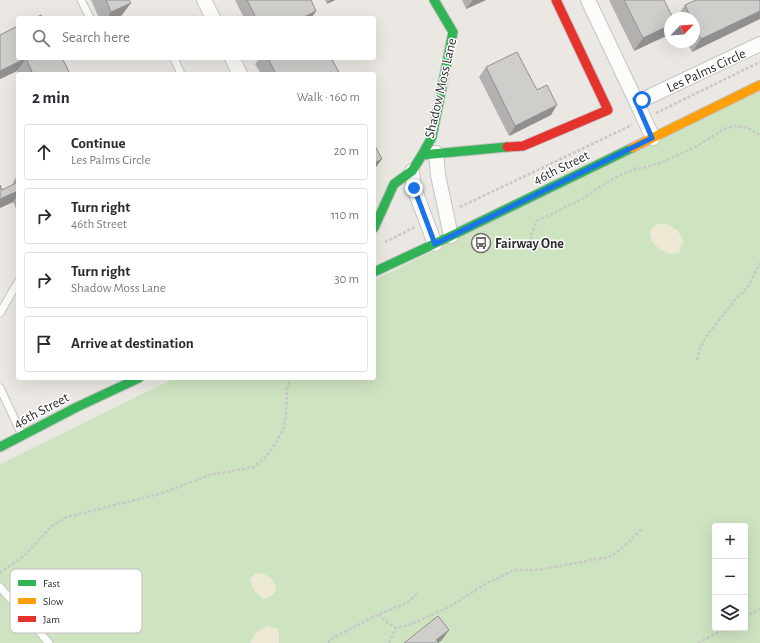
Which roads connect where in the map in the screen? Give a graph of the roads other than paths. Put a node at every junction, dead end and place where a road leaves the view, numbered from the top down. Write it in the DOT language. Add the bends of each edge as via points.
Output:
graph roads {
  1 [pos="81,0"];
  2 [pos="204,0"];
  3 [pos="434,0"];
  4 [pos="556,0"];
  5 [pos="588,0"];
  6 [pos="89,16"];
  7 [pos="212,16"];
  8 [pos="758,49"];
  9 [pos="175,60"];
  10 [pos="233,60"];
  11 [pos="181,72"];
  12 [pos="239,72"];
  13 [pos="760,85"];
  14 [pos="635,99"];
  15 [pos="652,138"];
  16 [pos="440,153"];
  17 [pos="422,155"];
  18 [pos="412,171"];
  19 [pos="376,224"];
  20 [pos="450,236"];
  21 [pos="435,244"];
  22 [pos="376,271"];
  23 [pos="16,285"];
  24 [pos="0,313"];
  25 [pos="135,380"];
  26 [pos="0,388"];
  27 [pos="22,436"];
  28 [pos="0,447"];
  29 [pos="0,587"];
  30 [pos="10,598"];
  31 [pos="40,633"];
  32 [pos="49,643"];
  1 -- 6 [label="lane"];
  2 -- 7 [label="street"];
  3 -- 17 [label="street, Shadow Moss Lane" via="453,32 432,136"];
  4 -- 16 [label="street" via="608,110 523,146"];
  5 -- 14 [label="street"];
  8 -- 14 [label="street, Les Palms Circle" via="642,100"];
  9 -- 11 [label="lane"];
  10 -- 12 [label="street"];
  13 -- 15 [label="street, 46th Street"];
  14 -- 15 [label="street"];
  15 -- 20 [label="street, 46th Street"];
  16 -- 17 [label="street"];
  16 -- 20 [label="street, Shadow Moss Lane" via="438,175"];
  17 -- 18 [label="street, Shadow Moss Lane"];
  18 -- 19 [label="street" via="394,184"];
  18 -- 21 [label="street" via="414,188"];
  20 -- 21 [label="street, 46th Street"];
  21 -- 22 [label="street, 46th Street"];
  23 -- 24 [label="lane"];
  25 -- 27 [label="street, 46th Street"];
  26 -- 27 [label="lane"];
  27 -- 28 [label="street, 46th Street"];
  29 -- 30 [label="lane"];
  31 -- 32 [label="lane"];
}
